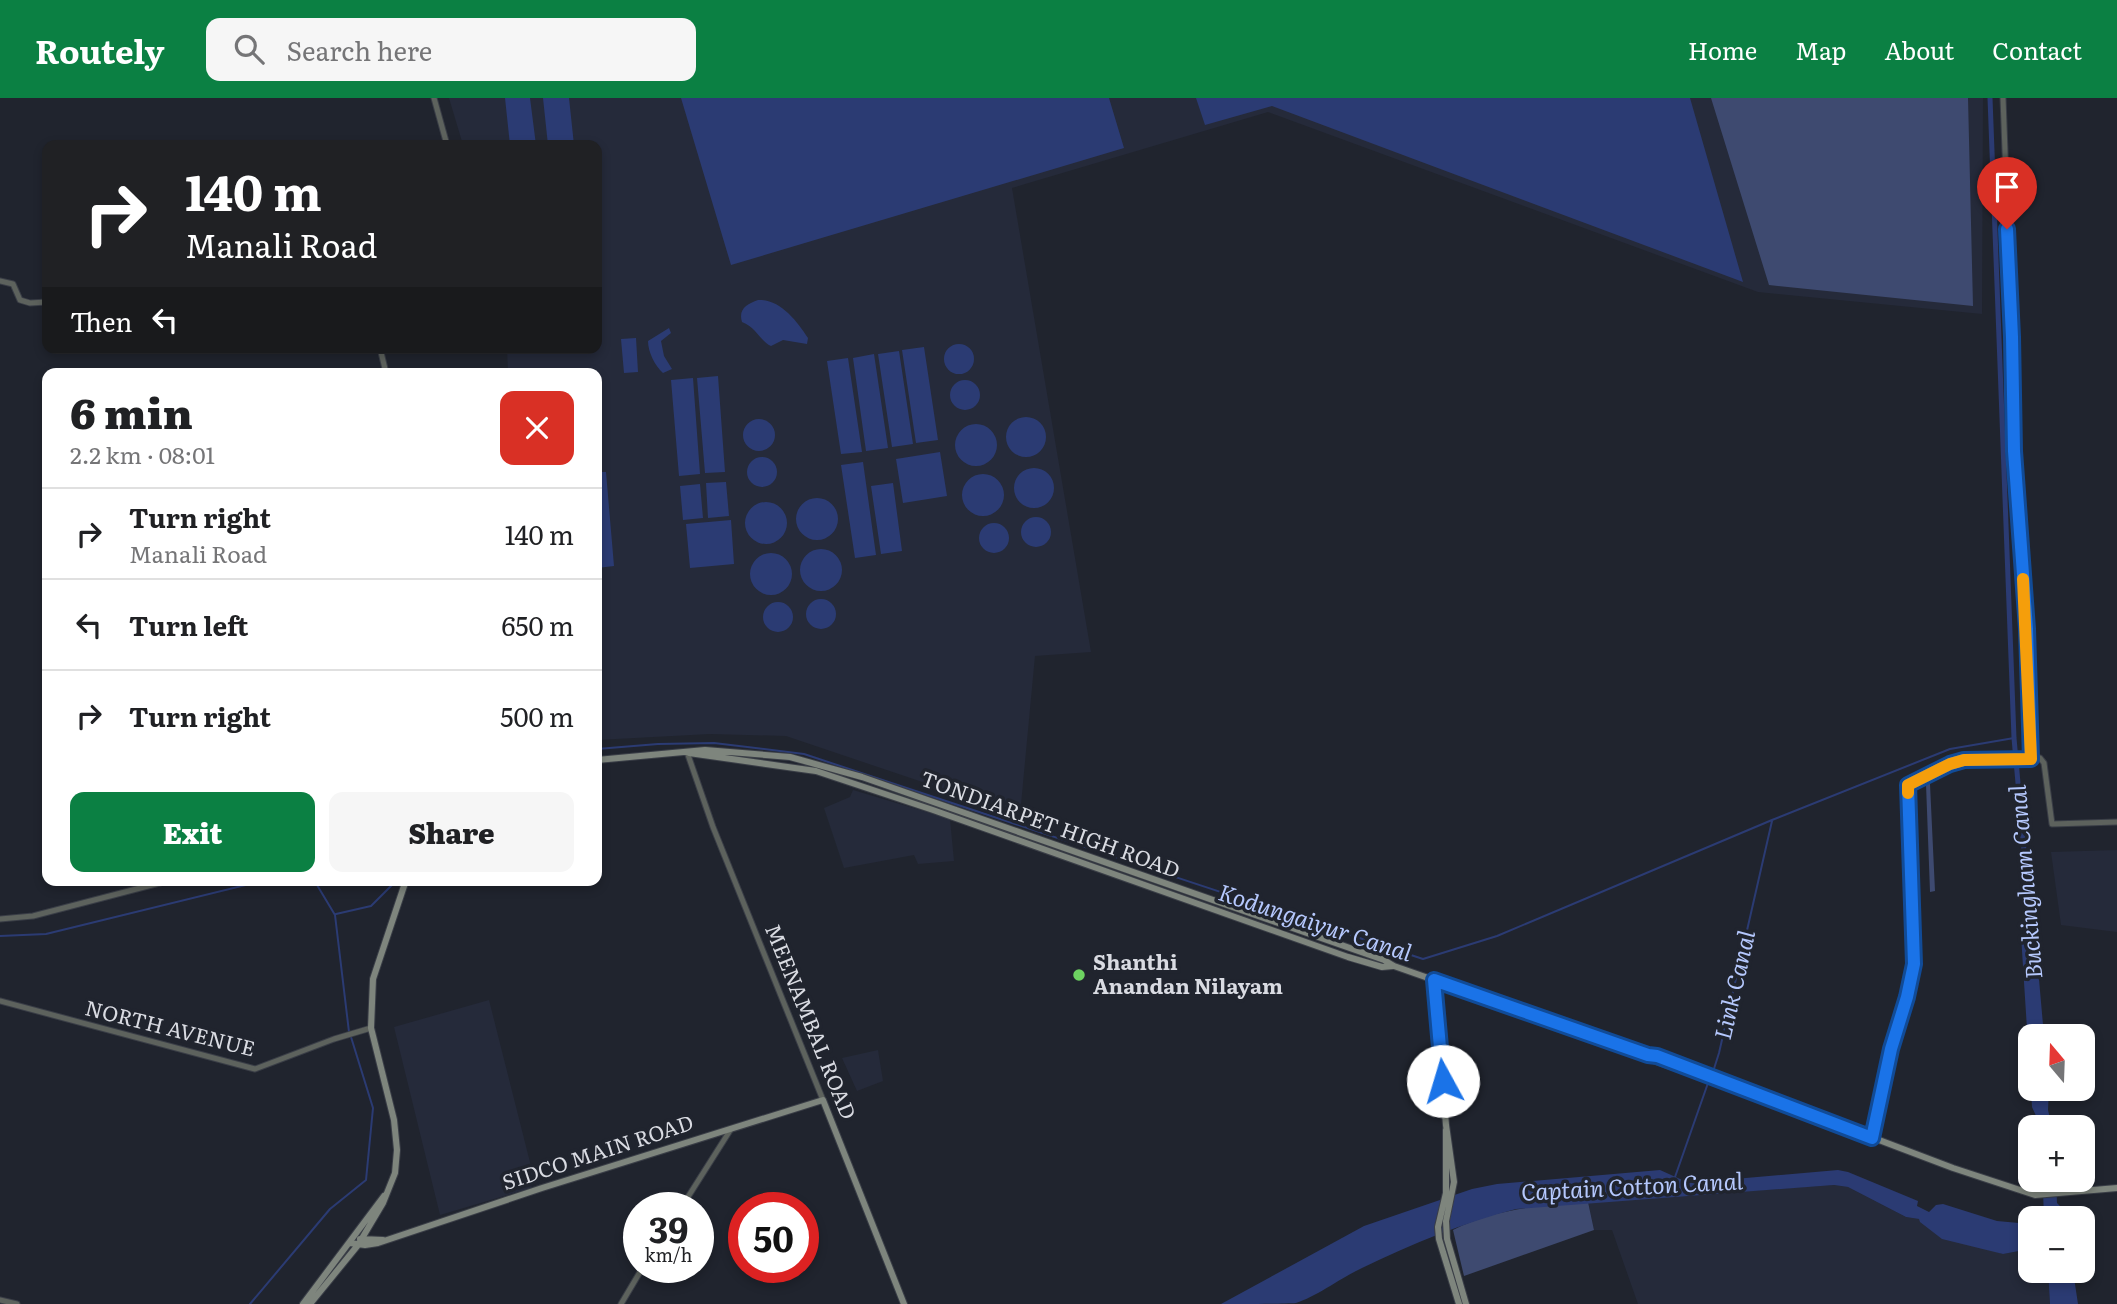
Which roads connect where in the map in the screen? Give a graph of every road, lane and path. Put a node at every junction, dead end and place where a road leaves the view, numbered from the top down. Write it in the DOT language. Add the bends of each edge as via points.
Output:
graph roads {
  1 [pos="434,98"];
  2 [pos="2003,98"];
  3 [pos="446,140"];
  4 [pos="0,281"];
  5 [pos="42,302"];
  6 [pos="687,752"];
  7 [pos="2029,759"];
  8 [pos="602,760"];
  9 [pos="2117,822"];
  10 [pos="148,886"];
  11 [pos="404,886"];
  12 [pos="0,919"];
  13 [pos="1434,980"];
  14 [pos="0,1001"];
  15 [pos="371,1028"];
  16 [pos="823,1100"];
  17 [pos="731,1129"];
  18 [pos="1872,1138"];
  19 [pos="2117,1188"];
  20 [pos="691,1192"];
  21 [pos="1449,1198"];
  22 [pos="356,1241"];
  23 [pos="633,1283"];
  24 [pos="0,1300"];
  25 [pos="17,1304"];
  26 [pos="303,1304"];
  27 [pos="310,1304"];
  28 [pos="621,1304"];
  29 [pos="904,1304"];
  30 [pos="1460,1304"];
  31 [pos="1466,1304"];
  1 -- 3 [label="street"];
  2 -- 7 [label="street"];
  4 -- 5 [label="street" via="13,284 23,302"];
  6 -- 8 [label="main road, TONDIARPET HIGH ROAD"];
  6 -- 13 [label="main road, TONDIARPET HIGH ROAD" via="790,757 862,777"];
  6 -- 16 [label="street, MEENAMBAL ROAD"];
  7 -- 9 [label="street" via="2040,758 2044,763 2052,824"];
  7 -- 18 [label="street" via="1959,761 1908,785 1914,964"];
  10 -- 12 [label="street" via="33,916"];
  11 -- 15 [label="main road" via="373,979"];
  13 -- 18 [label="main road, TONDIARPET HIGH ROAD" via="1657,1056"];
  13 -- 21 [label="main road" via="1454,1182"];
  14 -- 15 [label="street, NORTH AVENUE" via="255,1069"];
  15 -- 22 [label="main road" via="394,1120 395,1173"];
  16 -- 17 [label="main road, SIDCO MAIN ROAD"];
  16 -- 29 [label="main road, MEENAMBAL ROAD"];
  17 -- 20 [label="street"];
  17 -- 22 [label="main road, SIDCO MAIN ROAD" via="383,1240"];
  18 -- 19 [label="main road, TONDIARPET HIGH ROAD" via="2042,1196"];
  21 -- 30 [label="main road" via="1438,1227 1439,1239"];
  21 -- 31 [label="main road" via="1447,1239"];
  22 -- 26 [label="main road"];
  22 -- 27 [label="main road"];
  23 -- 28 [label="street"];
  24 -- 25 [label="street"];
}
